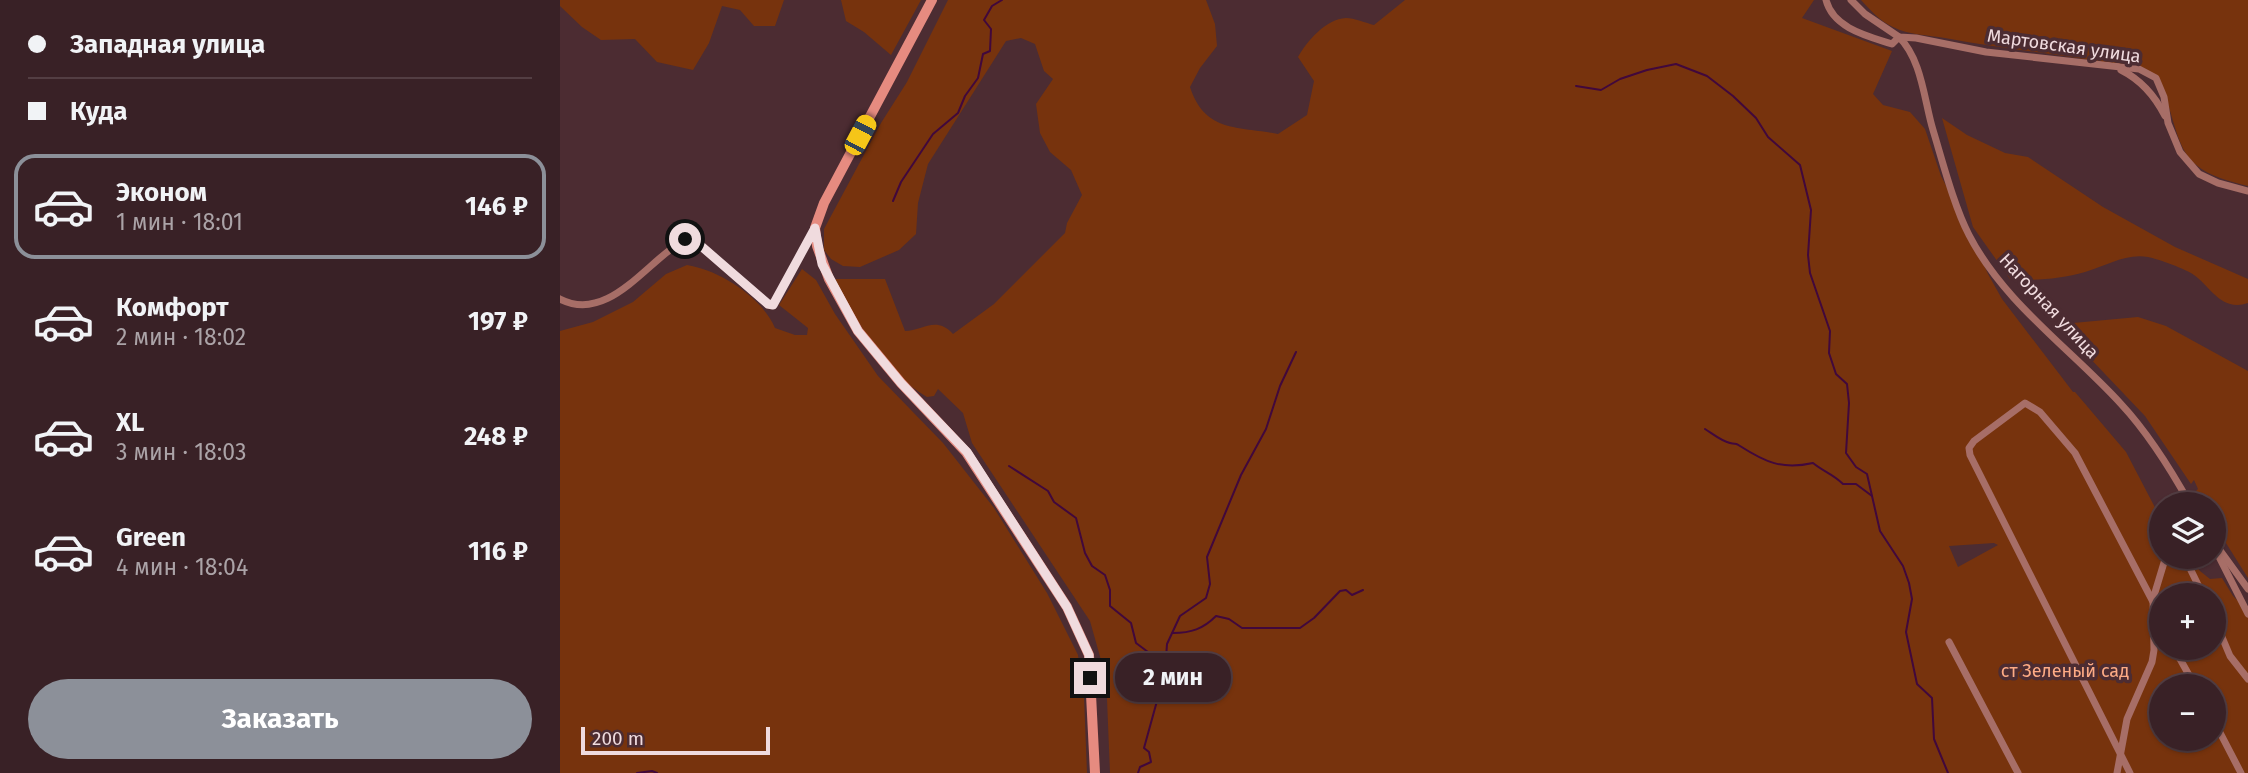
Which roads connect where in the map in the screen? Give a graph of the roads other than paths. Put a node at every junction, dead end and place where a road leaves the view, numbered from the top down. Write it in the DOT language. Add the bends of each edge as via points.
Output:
graph roads {
  1 [pos="932,0"];
  2 [pos="1826,0"];
  3 [pos="1851,0"];
  4 [pos="1899,37"];
  5 [pos="2117,68"];
  6 [pos="2168,123"];
  7 [pos="2248,191"];
  8 [pos="815,228"];
  9 [pos="560,299"];
  10 [pos="2182,492"];
  11 [pos="2226,561"];
  12 [pos="2226,569"];
  13 [pos="2248,589"];
  14 [pos="2149,591"];
  15 [pos="2248,614"];
  16 [pos="1949,642"];
  17 [pos="2226,646"];
  18 [pos="2152,660"];
  19 [pos="2248,679"];
  20 [pos="2226,745"];
  21 [pos="2120,755"];
  22 [pos="1095,773"];
  23 [pos="2018,773"];
  24 [pos="2117,773"];
  25 [pos="2130,773"];
  26 [pos="2241,773"];
  1 -- 8 [label="street"];
  2 -- 4 [label="street" via="1836,19 1848,27 1892,44"];
  3 -- 4 [label="street"];
  4 -- 5 [label="street, Мартовская улица"];
  4 -- 10 [label="street, Нагорная улица" via="1915,64 1968,234 1988,267 2122,404 2158,448"];
  5 -- 6 [label="street" via="2143,85"];
  5 -- 6 [label="street, Мартовская улица" via="2139,69 2156,78"];
  6 -- 7 [label="street, Мартовская улица" via="2180,152 2199,174"];
  8 -- 9 [label="street" via="773,305 689,238 597,303 570,304"];
  8 -- 22 [label="street" via="822,264 858,331 967,452 1067,607 1089,655"];
  11 -- 13 [label="street"];
  12 -- 15 [label="street"];
  14 -- 21 [label="street" via="2075,453 2040,412 2025,403 1974,441 1970,455"];
  16 -- 23 [label="street"];
  17 -- 19 [label="street"];
  18 -- 21 [label="street" via="2127,719"];
  20 -- 26 [label="street"];
  21 -- 24 [label="street"];
  21 -- 25 [label="street"];
}
